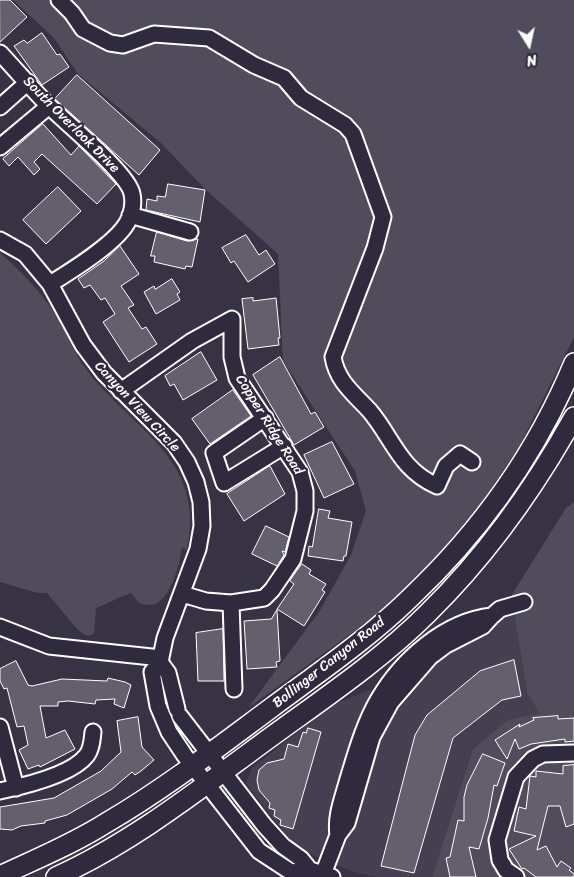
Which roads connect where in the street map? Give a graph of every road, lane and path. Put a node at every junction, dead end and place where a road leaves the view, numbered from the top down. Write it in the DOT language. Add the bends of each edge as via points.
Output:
graph roads {
  1 [pos="59,0"];
  2 [pos="0,53"];
  3 [pos="28,82"];
  4 [pos="0,106"];
  5 [pos="49,106"];
  6 [pos="0,147"];
  7 [pos="130,215"];
  8 [pos="190,232"];
  9 [pos="0,240"];
  10 [pos="50,284"];
  11 [pos="574,363"];
  12 [pos="121,391"];
  13 [pos="574,417"];
  14 [pos="264,418"];
  15 [pos="284,446"];
  16 [pos="472,462"];
  17 [pos="182,594"];
  18 [pos="524,602"];
  19 [pos="231,603"];
  20 [pos="0,627"];
  21 [pos="160,660"];
  22 [pos="234,689"];
  23 [pos="0,728"];
  24 [pos="93,732"];
  25 [pos="574,753"];
  26 [pos="209,754"];
  27 [pos="193,767"];
  28 [pos="223,772"];
  29 [pos="206,784"];
  30 [pos="16,788"];
  31 [pos="0,791"];
  32 [pos="322,875"];
  33 [pos="0,876"];
  34 [pos="56,877"];
  35 [pos="516,877"];
  1 -- 16 [label="street" via="83,30 110,43 123,45 154,34 209,38 254,65 284,78 307,102 346,125 354,134 383,217 375,248 333,357 335,367 345,386 369,411 399,457 428,481 437,486 446,466 460,454"];
  2 -- 3 [label="street, South Overlook Drive"];
  3 -- 4 [label="street"];
  3 -- 5 [label="street, South Overlook Drive"];
  5 -- 6 [label="street"];
  5 -- 7 [label="street, South Overlook Drive" via="122,176 132,192"];
  7 -- 8 [label="street"];
  7 -- 10 [label="street, South Overlook Drive" via="116,237"];
  9 -- 10 [label="street, Canyon View Circle" via="25,254"];
  10 -- 12 [label="street, Canyon View Circle" via="83,345"];
  11 -- 26 [label="main road, Bollinger Canyon Road" via="529,452 492,506 453,554 367,636"];
  12 -- 14 [label="street, Copper Ridge Road" via="192,341 232,319 232,357 237,378"];
  12 -- 17 [label="street, Canyon View Circle" via="174,443 196,482 202,526 198,549"];
  13 -- 28 [label="main road, Bollinger Canyon Road" via="510,520 471,568 427,614 382,653"];
  14 -- 15 [label="street, Copper Ridge Road"];
  14 -- 15 [label="street" via="214,453 224,483"];
  15 -- 19 [label="street, Copper Ridge Road" via="300,472 305,491 305,510 293,559 264,598"];
  17 -- 19 [label="street, Copper Ridge Road" via="206,601"];
  17 -- 21 [label="street, Canyon View Circle"];
  18 -- 32 [label="street" via="500,609 483,626 446,645 391,702 372,737 347,823 338,835"];
  19 -- 22 [label="street"];
  20 -- 21 [label="street" via="49,646"];
  21 -- 26 [label="street" via="168,673 181,712"];
  21 -- 27 [label="street, Canyon View Circle" via="152,672 158,706 169,732"];
  23 -- 30 [label="street"];
  24 -- 30 [label="street" via="91,748 86,756 42,781"];
  25 -- 35 [label="street" via="543,754 533,759 516,777 497,840 500,860"];
  26 -- 27 [label="main road, Bollinger Canyon Road"];
  26 -- 28 [label="street"];
  27 -- 29 [label="street, Canyon View Circle"];
  27 -- 33 [label="main road, Bollinger Canyon Road" via="104,824"];
  28 -- 29 [label="main road, Bollinger Canyon Road"];
  28 -- 32 [label="street" via="283,846"];
  29 -- 32 [label="street, Canyon View Circle" via="259,851 291,872"];
  29 -- 34 [label="main road, Bollinger Canyon Road" via="115,846"];
  30 -- 31 [label="street"];
}
